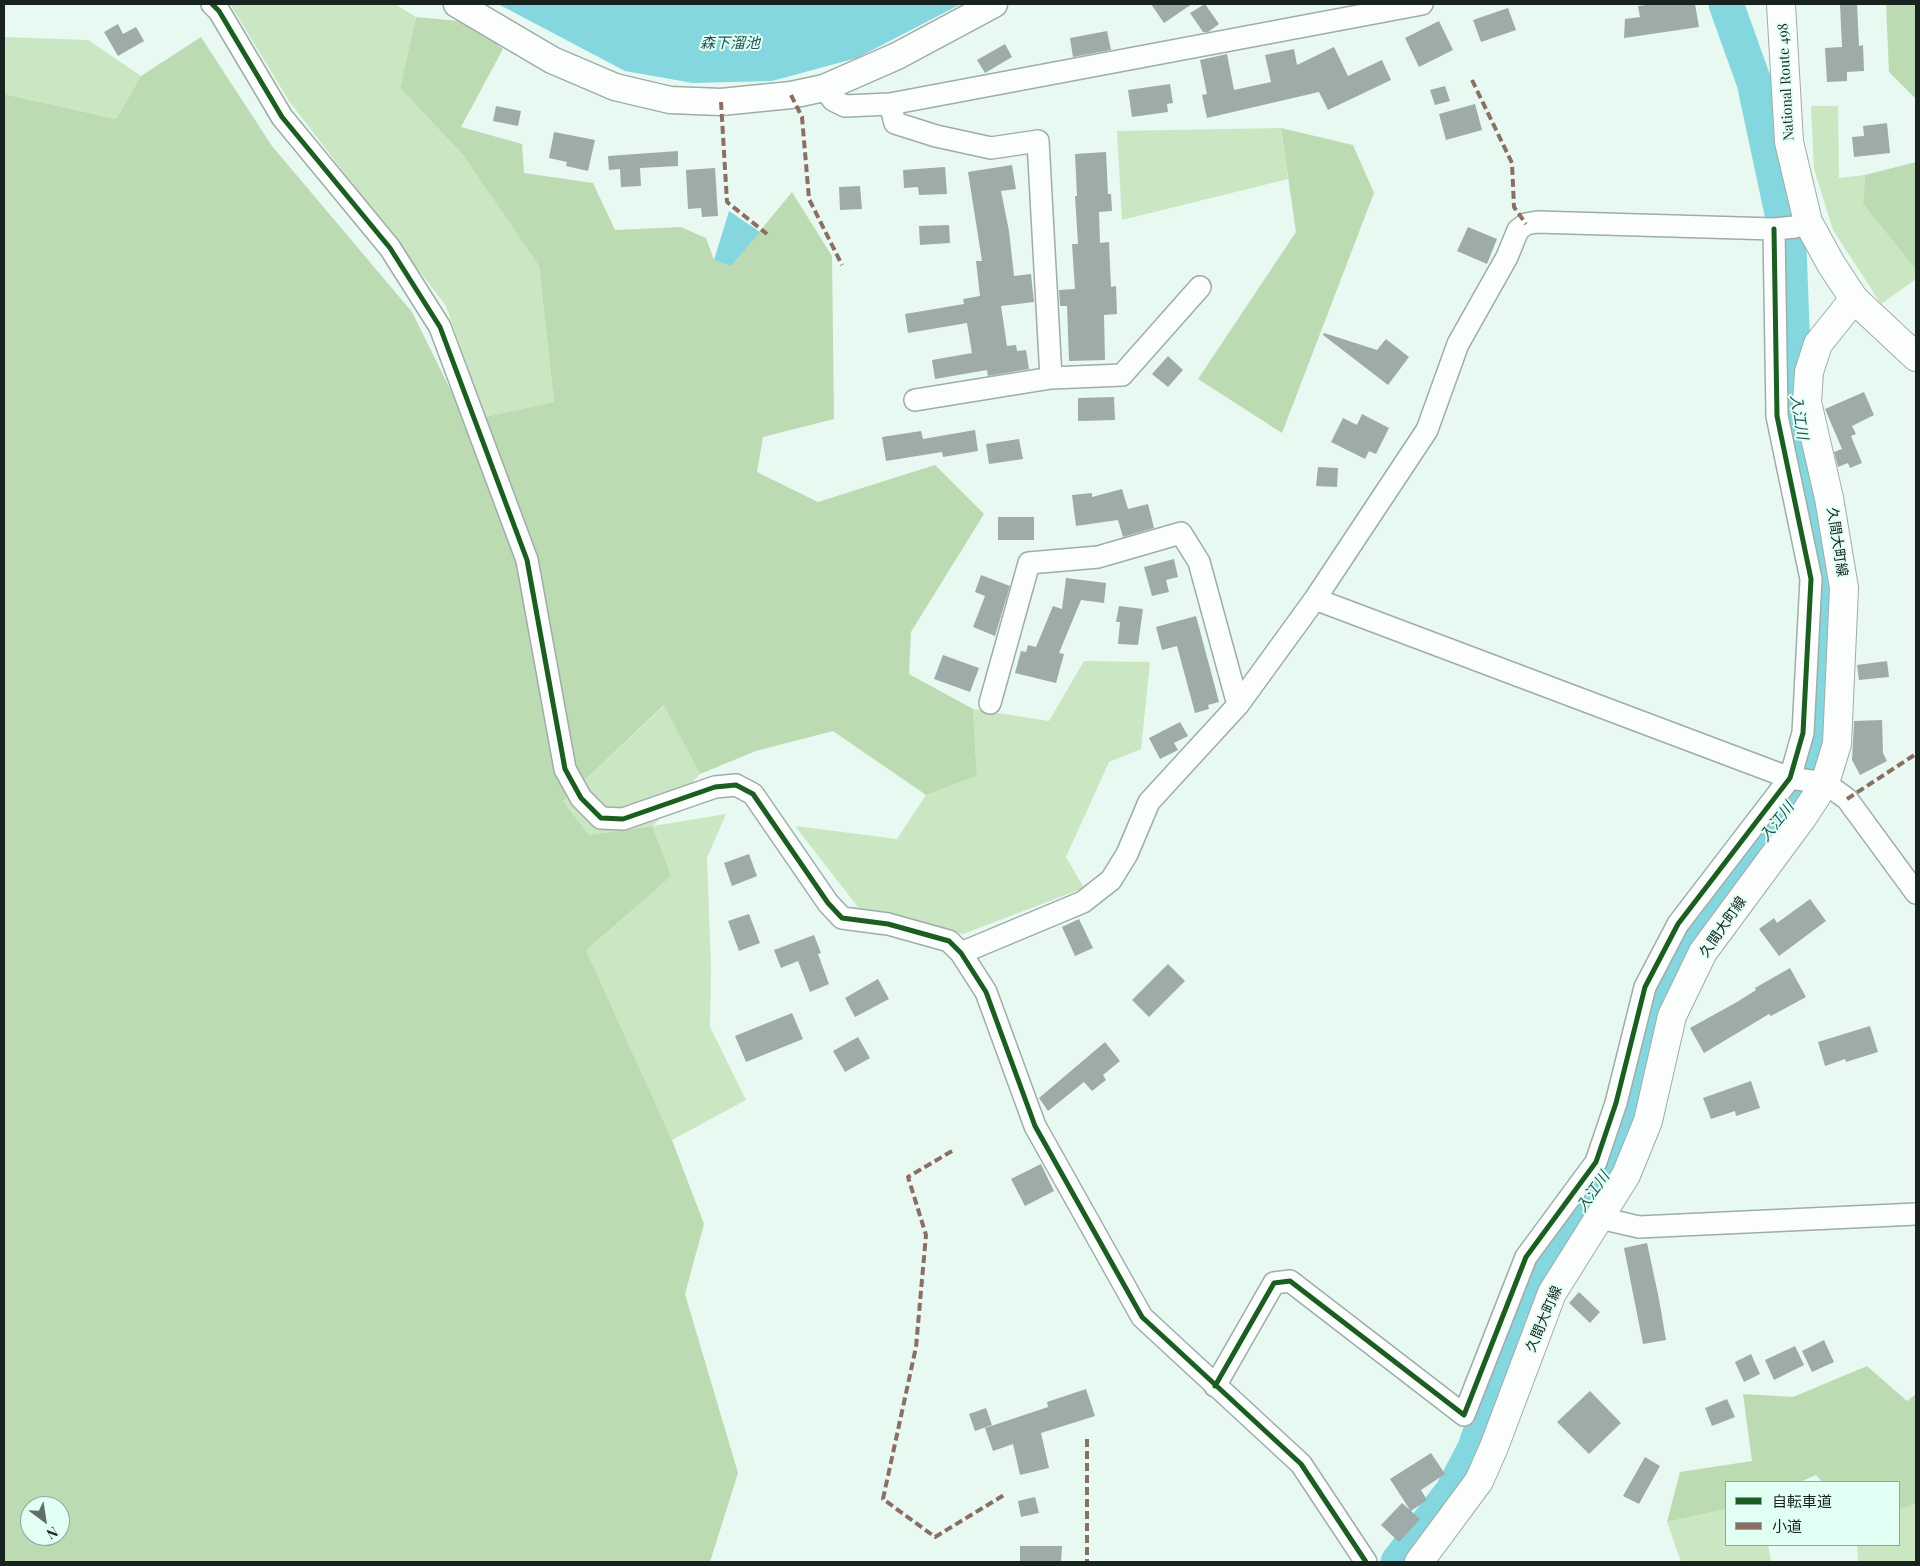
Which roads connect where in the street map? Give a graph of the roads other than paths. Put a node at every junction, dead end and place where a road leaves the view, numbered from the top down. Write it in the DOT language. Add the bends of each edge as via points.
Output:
graph roads {
  1 [pos="212,4"];
  2 [pos="457,4"];
  3 [pos="994,4"];
  4 [pos="1422,4"];
  5 [pos="1781,4"];
  6 [pos="824,88"];
  7 [pos="890,104"];
  8 [pos="1792,226"];
  9 [pos="1200,287"];
  10 [pos="1854,299"];
  11 [pos="1916,358"];
  12 [pos="1050,378"];
  13 [pos="915,400"];
  14 [pos="1315,599"];
  15 [pos="990,703"];
  16 [pos="1238,704"];
  17 [pos="1790,778"];
  18 [pos="1825,783"];
  19 [pos="1916,893"];
  20 [pos="961,953"];
  21 [pos="1916,1214"];
  22 [pos="1600,1218"];
  23 [pos="1215,1386"];
  24 [pos="1366,1562"];
  25 [pos="1419,1562"];
  1 -- 20 [label="street" via="282,117 390,248 440,328 527,560 565,769 581,798 601,818 623,819 715,786 736,786 753,794 828,903 842,918 888,924 949,941"];
  2 -- 6 [label="street" via="552,60 615,87 670,100 721,102"];
  3 -- 6 [label="street" via="897,56"];
  4 -- 7 [label="street"];
  5 -- 8 [label="main road, National Route 498"];
  6 -- 7 [label="street" via="833,100 846,106"];
  7 -- 12 [label="street" via="895,123 936,136 991,148 1038,141"];
  8 -- 10 [label="main road, National Route 498" via="1830,264"];
  8 -- 14 [label="street" via="1537,222 1518,230 1507,257 1458,344 1427,430"];
  8 -- 17 [label="street" via="1776,416 1811,579 1803,733"];
  9 -- 12 [label="street" via="1122,375"];
  10 -- 11 [label="main road, National Route 498"];
  10 -- 18 [label="main road, 久間大町線" via="1818,344 1808,372 1806,402 1829,498 1844,588 1837,744"];
  12 -- 13 [label="street"];
  14 -- 16 [label="street"];
  14 -- 17 [label="street"];
  15 -- 16 [label="street" via="1029,563 1098,557 1181,533 1199,562"];
  16 -- 20 [label="street" via="1149,802 1127,854 1111,880 1083,902"];
  17 -- 18 [label="street"];
  17 -- 23 [label="street" via="1678,924 1649,979 1616,1103 1596,1162 1526,1257 1464,1414 1290,1281 1274,1283"];
  18 -- 19 [label="street" via="1847,799"];
  18 -- 22 [label="main road, 久間大町線" via="1702,952 1672,1016 1648,1121 1626,1175"];
  20 -- 23 [label="street" via="986,992 1035,1126 1114,1270 1142,1317"];
  21 -- 22 [label="street" via="1640,1227"];
  22 -- 25 [label="main road, 久間大町線" via="1552,1293 1479,1482"];
  23 -- 24 [label="street" via="1301,1464"];
}
